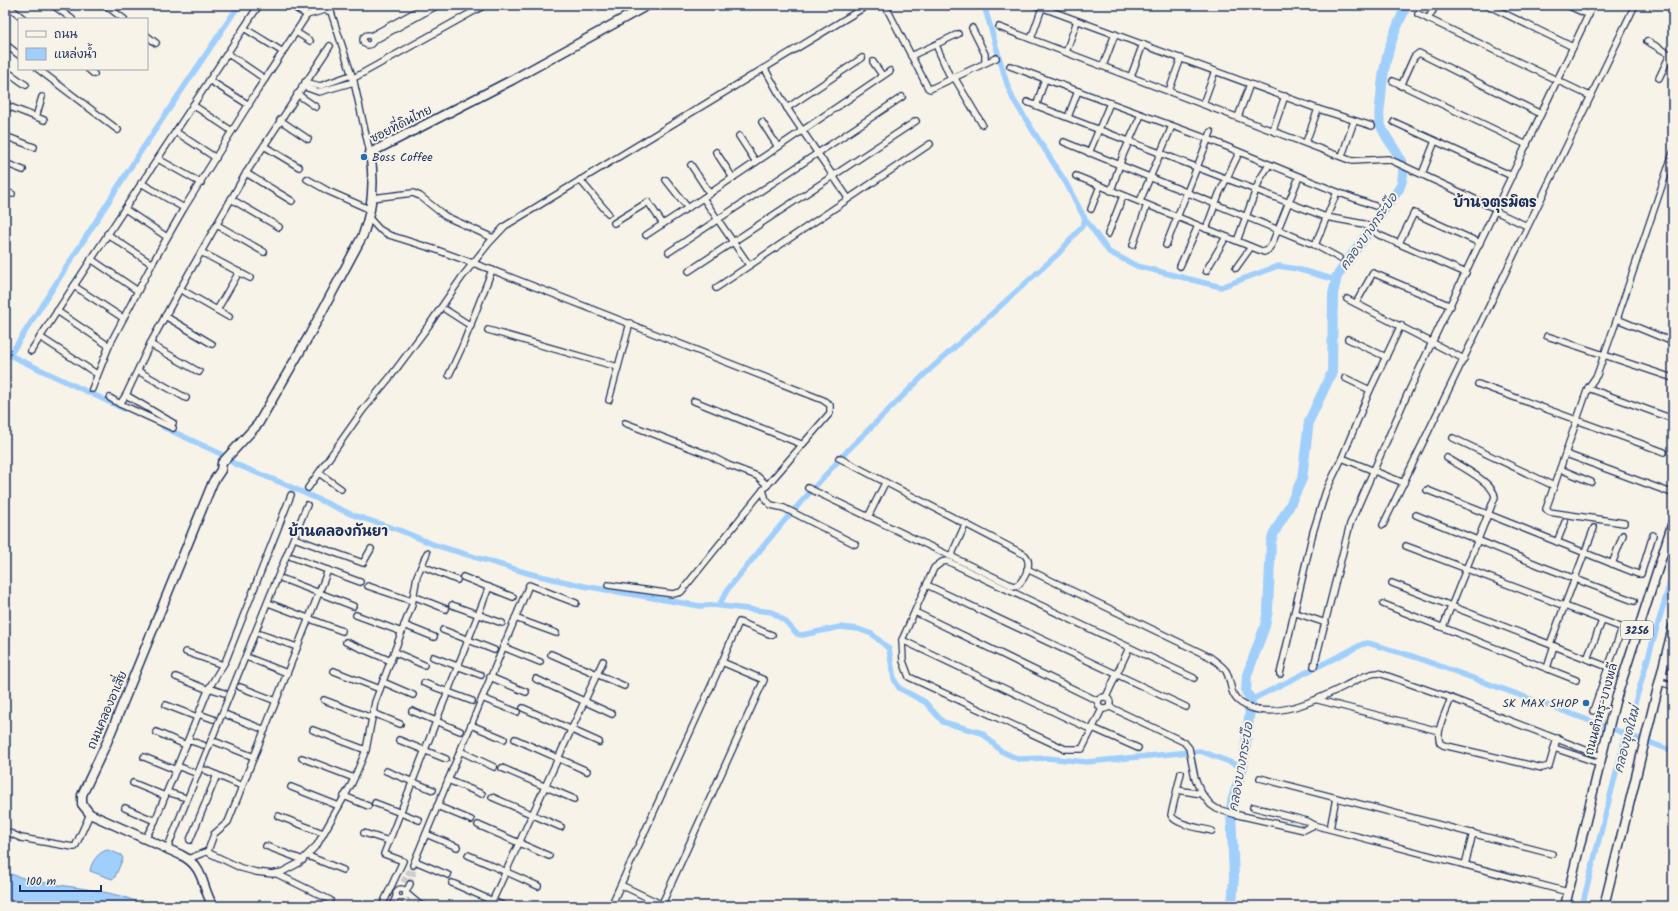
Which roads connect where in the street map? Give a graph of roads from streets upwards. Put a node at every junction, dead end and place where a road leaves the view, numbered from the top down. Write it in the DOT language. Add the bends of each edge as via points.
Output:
graph roads {
  1 [pos="7,5"];
  2 [pos="53,5"];
  3 [pos="106,5"];
  4 [pos="259,5"];
  5 [pos="290,5"];
  6 [pos="428,5"];
  7 [pos="438,5"];
  8 [pos="486,5"];
  9 [pos="648,5"];
  10 [pos="868,5"];
  11 [pos="885,5"];
  12 [pos="1035,5"];
  13 [pos="1436,5"];
  14 [pos="1487,5"];
  15 [pos="1567,5"];
  16 [pos="1593,5"];
  17 [pos="1635,5"];
  18 [pos="301,8"];
  19 [pos="1042,8"];
  20 [pos="1418,14"];
  21 [pos="308,15"];
  22 [pos="1589,15"];
  23 [pos="23,18"];
  24 [pos="71,18"];
  25 [pos="123,18"];
  26 [pos="1428,19"];
  27 [pos="1077,21"];
  28 [pos="999,27"];
  29 [pos="244,28"];
  30 [pos="972,28"];
  31 [pos="296,32"];
  32 [pos="958,34"];
  33 [pos="1115,34"];
  34 [pos="148,37"];
  35 [pos="1031,39"];
  36 [pos="310,41"];
  37 [pos="1647,41"];
  38 [pos="156,43"];
  39 [pos="5,44"];
  40 [pos="936,44"];
  41 [pos="1143,44"];
  42 [pos="330,46"];
  43 [pos="1573,47"];
  44 [pos="227,52"];
  45 [pos="283,52"];
  46 [pos="1066,52"];
  47 [pos="18,54"];
  48 [pos="1672,54"];
  49 [pos="911,56"];
  50 [pos="862,58"];
  51 [pos="996,58"];
  52 [pos="1181,58"];
  53 [pos="873,62"];
  54 [pos="985,62"];
  55 [pos="1010,66"];
  56 [pos="1103,66"];
  57 [pos="765,69"];
  58 [pos="39,70"];
  59 [pos="89,70"];
  60 [pos="890,71"];
  61 [pos="1215,71"];
  62 [pos="5,73"];
  63 [pos="94,74"];
  64 [pos="882,75"];
  65 [pos="1131,76"];
  66 [pos="953,78"];
  67 [pos="1659,78"];
  68 [pos="265,79"];
  69 [pos="352,79"];
  70 [pos="1045,79"];
  71 [pos="209,80"];
  72 [pos="1557,80"];
  73 [pos="1394,81"];
  74 [pos="304,84"];
  75 [pos="326,84"];
  76 [pos="1250,84"];
  77 [pos="26,85"];
  78 [pos="1401,86"];
  79 [pos="328,90"];
  80 [pos="1078,91"];
  81 [pos="1169,91"];
  82 [pos="297,94"];
  83 [pos="42,96"];
  84 [pos="1285,96"];
  85 [pos="1590,96"];
  86 [pos="902,97"];
  87 [pos="1027,102"];
  88 [pos="1110,103"];
  89 [pos="1037,104"];
  90 [pos="1203,104"];
  91 [pos="5,105"];
  92 [pos="249,105"];
  93 [pos="193,106"];
  94 [pos="316,107"];
  95 [pos="787,108"];
  96 [pos="1318,109"];
  97 [pos="1541,114"];
  98 [pos="1141,115"];
  99 [pos="36,116"];
  100 [pos="1068,117"];
  101 [pos="1238,117"];
  102 [pos="44,120"];
  103 [pos="280,120"];
  104 [pos="916,121"];
  105 [pos="1354,121"];
  106 [pos="762,122"];
  107 [pos="1394,122"];
  108 [pos="982,124"];
  109 [pos="1172,126"];
  110 [pos="1372,126"];
  111 [pos="1099,129"];
  112 [pos="118,130"];
  113 [pos="1273,130"];
  114 [pos="232,131"];
  115 [pos="802,131"];
  116 [pos="176,132"];
  117 [pos="1211,132"];
  118 [pos="5,136"];
  119 [pos="739,136"];
  120 [pos="308,139"];
  121 [pos="1208,139"];
  122 [pos="1129,141"];
  123 [pos="1435,141"];
  124 [pos="1064,142"];
  125 [pos="1306,142"];
  126 [pos="930,144"];
  127 [pos="264,146"];
  128 [pos="1527,146"];
  129 [pos="34,147"];
  130 [pos="778,147"];
  131 [pos="716,152"];
  132 [pos="370,153"];
  133 [pos="1089,153"];
  134 [pos="1160,153"];
  135 [pos="1239,153"];
  136 [pos="1673,153"];
  137 [pos="818,154"];
  138 [pos="1342,156"];
  139 [pos="158,158"];
  140 [pos="216,158"];
  141 [pos="756,162"];
  142 [pos="5,163"];
  143 [pos="691,165"];
  144 [pos="1269,165"];
  145 [pos="1120,166"];
  146 [pos="299,167"];
  147 [pos="1197,167"];
  148 [pos="23,170"];
  149 [pos="246,173"];
  150 [pos="1420,173"];
  151 [pos="834,176"];
  152 [pos="1076,176"];
  153 [pos="1512,176"];
  154 [pos="1299,177"];
  155 [pos="307,178"];
  156 [pos="733,178"];
  157 [pos="1149,178"];
  158 [pos="1227,178"];
  159 [pos="580,180"];
  160 [pos="666,180"];
  161 [pos="200,183"];
  162 [pos="141,184"];
  163 [pos="1100,186"];
  164 [pos="1111,191"];
  165 [pos="1256,191"];
  166 [pos="5,192"];
  167 [pos="1187,192"];
  168 [pos="1337,192"];
  169 [pos="12,194"];
  170 [pos="710,194"];
  171 [pos="1123,196"];
  172 [pos="372,198"];
  173 [pos="703,198"];
  174 [pos="848,198"];
  175 [pos="231,199"];
  176 [pos="292,201"];
  177 [pos="1140,202"];
  178 [pos="1288,203"];
  179 [pos="1215,204"];
  180 [pos="1147,205"];
  181 [pos="1375,206"];
  182 [pos="184,208"];
  183 [pos="688,208"];
  184 [pos="125,209"];
  185 [pos="1091,209"];
  186 [pos="1496,210"];
  187 [pos="608,213"];
  188 [pos="370,214"];
  189 [pos="1245,216"];
  190 [pos="1326,217"];
  191 [pos="1178,218"];
  192 [pos="719,220"];
  193 [pos="614,224"];
  194 [pos="663,224"];
  195 [pos="217,225"];
  196 [pos="1198,226"];
  197 [pos="1527,226"];
  198 [pos="279,227"];
  199 [pos="1206,229"];
  200 [pos="1277,230"];
  201 [pos="107,234"];
  202 [pos="1108,234"];
  203 [pos="646,235"];
  204 [pos="168,237"];
  205 [pos="1226,237"];
  206 [pos="493,238"];
  207 [pos="733,241"];
  208 [pos="1237,241"];
  209 [pos="1399,243"];
  210 [pos="1480,243"];
  211 [pos="1133,245"];
  212 [pos="1166,245"];
  213 [pos="1316,245"];
  214 [pos="1251,247"];
  215 [pos="201,252"];
  216 [pos="264,252"];
  217 [pos="669,252"];
  218 [pos="1339,258"];
  219 [pos="91,260"];
  220 [pos="473,263"];
  221 [pos="152,264"];
  222 [pos="749,265"];
  223 [pos="1180,266"];
  224 [pos="1236,268"];
  225 [pos="492,270"];
  226 [pos="689,271"];
  227 [pos="1206,271"];
  228 [pos="239,272"];
  229 [pos="1466,273"];
  230 [pos="250,278"];
  231 [pos="74,286"];
  232 [pos="716,288"];
  233 [pos="180,289"];
  234 [pos="138,291"];
  235 [pos="1347,299"];
  236 [pos="1356,303"];
  237 [pos="1450,306"];
  238 [pos="217,310"];
  239 [pos="446,310"];
  240 [pos="57,311"];
  241 [pos="165,316"];
  242 [pos="123,318"];
  243 [pos="229,318"];
  244 [pos="1617,319"];
  245 [pos="630,323"];
  246 [pos="1401,325"];
  247 [pos="471,326"];
  248 [pos="488,330"];
  249 [pos="1547,336"];
  250 [pos="40,337"];
  251 [pos="1348,339"];
  252 [pos="1433,342"];
  253 [pos="1673,342"];
  254 [pos="150,344"];
  255 [pos="212,344"];
  256 [pos="109,346"];
  257 [pos="31,351"];
  258 [pos="1604,354"];
  259 [pos="1386,357"];
  260 [pos="1464,359"];
  261 [pos="618,367"];
  262 [pos="138,371"];
  263 [pos="200,372"];
  264 [pos="97,374"];
  265 [pos="449,375"];
  266 [pos="1346,378"];
  267 [pos="1673,378"];
  268 [pos="1478,384"];
  269 [pos="1588,388"];
  270 [pos="92,389"];
  271 [pos="1370,390"];
  272 [pos="126,395"];
  273 [pos="110,398"];
  274 [pos="186,398"];
  275 [pos="609,400"];
  276 [pos="694,401"];
  277 [pos="120,404"];
  278 [pos="1577,419"];
  279 [pos="1673,419"];
  280 [pos="624,423"];
  281 [pos="1453,438"];
  282 [pos="801,444"];
  283 [pos="1664,452"];
  284 [pos="1566,454"];
  285 [pos="839,458"];
  286 [pos="1342,458"];
  287 [pos="1447,458"];
  288 [pos="222,463"];
  289 [pos="1560,469"];
  290 [pos="1374,472"];
  291 [pos="319,473"];
  292 [pos="1591,482"];
  293 [pos="885,483"];
  294 [pos="1404,483"];
  295 [pos="767,485"];
  296 [pos="1554,486"];
  297 [pos="308,488"];
  298 [pos="808,488"];
  299 [pos="341,489"];
  300 [pos="762,490"];
  301 [pos="1427,490"];
  302 [pos="1669,492"];
  303 [pos="291,495"];
  304 [pos="307,505"];
  305 [pos="1416,515"];
  306 [pos="1488,515"];
  307 [pos="868,517"];
  308 [pos="1565,522"];
  309 [pos="1673,522"];
  310 [pos="1624,523"];
  311 [pos="965,525"];
  312 [pos="1383,525"];
  313 [pos="1594,528"];
  314 [pos="1623,535"];
  315 [pos="1653,535"];
  316 [pos="294,538"];
  317 [pos="1478,540"];
  318 [pos="1557,542"];
  319 [pos="855,544"];
  320 [pos="1406,546"];
  321 [pos="370,549"];
  322 [pos="427,553"];
  323 [pos="1585,553"];
  324 [pos="951,556"];
  325 [pos="292,557"];
  326 [pos="1612,564"];
  327 [pos="422,566"];
  328 [pos="1028,569"];
  329 [pos="1466,569"];
  330 [pos="328,570"];
  331 [pos="463,577"];
  332 [pos="282,579"];
  333 [pos="1575,579"];
  334 [pos="458,580"];
  335 [pos="360,582"];
  336 [pos="1392,583"];
  337 [pos="608,585"];
  338 [pos="926,585"];
  339 [pos="368,586"];
  340 [pos="488,587"];
  341 [pos="319,593"];
  342 [pos="513,597"];
  343 [pos="412,599"];
  344 [pos="1634,600"];
  345 [pos="576,603"];
  346 [pos="271,604"];
  347 [pos="1383,604"];
  348 [pos="452,605"];
  349 [pos="353,606"];
  350 [pos="1451,606"];
  351 [pos="1565,607"];
  352 [pos="446,609"];
  353 [pos="914,612"];
  354 [pos="1296,613"];
  355 [pos="356,615"];
  356 [pos="478,615"];
  357 [pos="310,618"];
  358 [pos="515,618"];
  359 [pos="1602,621"];
  360 [pos="502,623"];
  361 [pos="1326,623"];
  362 [pos="404,625"];
  363 [pos="1443,627"];
  364 [pos="1673,627"];
  365 [pos="1622,628"];
  366 [pos="442,630"];
  367 [pos="342,631"];
  368 [pos="402,632"];
  369 [pos="556,633"];
  370 [pos="1636,633"];
  371 [pos="260,634"];
  372 [pos="772,636"];
  373 [pos="434,637"];
  374 [pos="468,640"];
  375 [pos="902,640"];
  376 [pos="346,642"];
  377 [pos="1552,645"];
  378 [pos="297,647"];
  379 [pos="503,647"];
  380 [pos="1129,648"];
  381 [pos="494,650"];
  382 [pos="186,652"];
  383 [pos="394,652"];
  384 [pos="551,654"];
  385 [pos="433,657"];
  386 [pos="249,658"];
  387 [pos="1587,658"];
  388 [pos="391,661"];
  389 [pos="602,661"];
  390 [pos="540,662"];
  391 [pos="722,662"];
  392 [pos="223,665"];
  393 [pos="424,665"];
  394 [pos="1314,666"];
  395 [pos="458,667"];
  396 [pos="1608,667"];
  397 [pos="1547,668"];
  398 [pos="334,671"];
  399 [pos="287,673"];
  400 [pos="596,674"];
  401 [pos="1280,674"];
  402 [pos="481,675"];
  403 [pos="1116,676"];
  404 [pos="176,677"];
  405 [pos="490,677"];
  406 [pos="1194,678"];
  407 [pos="1661,678"];
  408 [pos="1673,678"];
  409 [pos="536,679"];
  410 [pos="1576,680"];
  411 [pos="383,682"];
  412 [pos="424,683"];
  413 [pos="624,686"];
  414 [pos="1673,686"];
  415 [pos="240,687"];
  416 [pos="209,689"];
  417 [pos="380,689"];
  418 [pos="448,692"];
  419 [pos="526,692"];
  420 [pos="224,693"];
  421 [pos="413,695"];
  422 [pos="1106,697"];
  423 [pos="482,698"];
  424 [pos="1451,698"];
  425 [pos="324,700"];
  426 [pos="1318,700"];
  427 [pos="276,701"];
  428 [pos="472,701"];
  429 [pos="584,701"];
  430 [pos="1098,701"];
  431 [pos="166,705"];
  432 [pos="1110,706"];
  433 [pos="1186,707"];
  434 [pos="523,708"];
  435 [pos="1102,709"];
  436 [pos="412,711"];
  437 [pos="1593,711"];
  438 [pos="517,712"];
  439 [pos="612,714"];
  440 [pos="228,715"];
  441 [pos="373,715"];
  442 [pos="198,716"];
  443 [pos="213,719"];
  444 [pos="436,721"];
  445 [pos="400,724"];
  446 [pos="471,726"];
  447 [pos="571,729"];
  448 [pos="1092,729"];
  449 [pos="265,730"];
  450 [pos="313,730"];
  451 [pos="460,731"];
  452 [pos="1439,731"];
  453 [pos="156,732"];
  454 [pos="1557,738"];
  455 [pos="504,739"];
  456 [pos="515,739"];
  457 [pos="399,740"];
  458 [pos="187,742"];
  459 [pos="216,742"];
  460 [pos="599,742"];
  461 [pos="203,745"];
  462 [pos="1138,748"];
  463 [pos="1554,748"];
  464 [pos="366,750"];
  465 [pos="425,751"];
  466 [pos="460,751"];
  467 [pos="144,757"];
  468 [pos="254,757"];
  469 [pos="302,758"];
  470 [pos="558,758"];
  471 [pos="446,759"];
  472 [pos="1600,760"];
  473 [pos="494,767"];
  474 [pos="177,768"];
  475 [pos="502,768"];
  476 [pos="205,770"];
  477 [pos="386,771"];
  478 [pos="587,771"];
  479 [pos="193,772"];
  480 [pos="1181,773"];
  481 [pos="217,775"];
  482 [pos="354,778"];
  483 [pos="1260,778"];
  484 [pos="448,780"];
  485 [pos="413,782"];
  486 [pos="133,783"];
  487 [pos="242,786"];
  488 [pos="545,786"];
  489 [pos="291,787"];
  490 [pos="433,790"];
  491 [pos="1177,790"];
  492 [pos="166,794"];
  493 [pos="482,794"];
  494 [pos="1202,794"];
  495 [pos="344,796"];
  496 [pos="182,797"];
  497 [pos="492,797"];
  498 [pos="1336,798"];
  499 [pos="574,799"];
  500 [pos="375,803"];
  501 [pos="339,806"];
  502 [pos="368,806"];
  503 [pos="437,806"];
  504 [pos="1253,807"];
  505 [pos="125,808"];
  506 [pos="400,813"];
  507 [pos="90,814"];
  508 [pos="532,814"];
  509 [pos="278,816"];
  510 [pos="419,820"];
  511 [pos="471,820"];
  512 [pos="155,821"];
  513 [pos="478,825"];
  514 [pos="1314,825"];
  515 [pos="561,827"];
  516 [pos="1330,829"];
  517 [pos="5,831"];
  518 [pos="1212,831"];
  519 [pos="323,833"];
  520 [pos="364,833"];
  521 [pos="1472,833"];
  522 [pos="426,834"];
  523 [pos="145,839"];
  524 [pos="190,840"];
  525 [pos="389,841"];
  526 [pos="519,842"];
  527 [pos="266,846"];
  528 [pos="457,847"];
  529 [pos="167,849"];
  530 [pos="207,852"];
  531 [pos="1552,854"];
  532 [pos="468,855"];
  533 [pos="549,856"];
  534 [pos="306,858"];
  535 [pos="188,859"];
  536 [pos="1465,865"];
  537 [pos="343,870"];
  538 [pos="506,871"];
  539 [pos="275,873"];
  540 [pos="448,875"];
  541 [pos="403,882"];
  542 [pos="452,883"];
  543 [pos="410,884"];
  544 [pos="621,885"];
  545 [pos="538,886"];
  546 [pos="1568,892"];
  547 [pos="403,896"];
  548 [pos="330,900"];
  549 [pos="491,903"];
  550 [pos="421,905"];
  551 [pos="661,905"];
  552 [pos="213,906"];
  553 [pos="382,906"];
  554 [pos="392,906"];
  555 [pos="399,906"];
  556 [pos="504,906"];
  557 [pos="612,906"];
  558 [pos="1565,906"];
  559 [pos="1604,906"];
  1 -- 23 [label="street"];
  2 -- 24 [label="street"];
  3 -- 25 [label="street"];
  4 -- 29 [label="street"];
  5 -- 18 [label="street"];
  6 -- 7 [label="street" via="372,38"];
  8 -- 69 [label="street"];
  9 -- 132 [label="street, ซอยที่ดินไทย" via="512,80"];
  10 -- 57 [label="street"];
  11 -- 49 [label="street"];
  12 -- 19 [label="street"];
  13 -- 26 [label="street"];
  14 -- 43 [label="street"];
  15 -- 22 [label="street"];
  16 -- 22 [label="street"];
  17 -- 85 [label="street"];
  18 -- 21 [label="street"];
  19 -- 27 [label="street"];
  19 -- 35 [label="street"];
  20 -- 26 [label="street"];
  21 -- 31 [label="street"];
  21 -- 69 [label="street" via="325,10 330,12"];
  22 -- 43 [label="street"];
  26 -- 72 [label="street"];
  27 -- 33 [label="street"];
  27 -- 46 [label="street"];
  28 -- 35 [label="street"];
  29 -- 44 [label="street"];
  29 -- 45 [label="street"];
  30 -- 54 [label="street" via="985,54"];
  31 -- 36 [label="street"];
  31 -- 45 [label="street"];
  32 -- 40 [label="street"];
  33 -- 41 [label="street"];
  33 -- 56 [label="street"];
  34 -- 38 [label="street"];
  35 -- 46 [label="street"];
  37 -- 48 [label="street"];
  39 -- 47 [label="street"];
  40 -- 49 [label="street"];
  40 -- 66 [label="street"];
  41 -- 52 [label="street"];
  41 -- 65 [label="street"];
  42 -- 74 [label="street"];
  43 -- 72 [label="street"];
  44 -- 68 [label="street"];
  44 -- 71 [label="street"];
  45 -- 68 [label="street"];
  46 -- 56 [label="street"];
  48 -- 67 [label="street"];
  49 -- 66 [label="street" via="928,88"];
  50 -- 95 [label="street"];
  51 -- 54 [label="street"];
  52 -- 61 [label="street"];
  52 -- 81 [label="street"];
  53 -- 64 [label="street"];
  54 -- 66 [label="street"];
  55 -- 70 [label="street"];
  56 -- 65 [label="street"];
  57 -- 95 [label="street"];
  57 -- 159 [label="street"];
  58 -- 112 [label="street"];
  59 -- 63 [label="street"];
  60 -- 64 [label="street"];
  61 -- 76 [label="street"];
  61 -- 90 [label="street"];
  62 -- 77 [label="street"];
  64 -- 115 [label="street"];
  65 -- 81 [label="street"];
  66 -- 108 [label="street"];
  68 -- 92 [label="street"];
  69 -- 75 [label="street"];
  69 -- 79 [label="street"];
  69 -- 132 [label="street"];
  70 -- 80 [label="street"];
  70 -- 89 [label="street"];
  71 -- 92 [label="street"];
  71 -- 93 [label="street"];
  72 -- 85 [label="street"];
  72 -- 97 [label="street"];
  73 -- 78 [label="street"];
  74 -- 75 [label="street"];
  74 -- 79 [label="street" via="315,92"];
  74 -- 82 [label="street"];
  75 -- 79 [label="street"];
  76 -- 84 [label="street"];
  76 -- 101 [label="street"];
  78 -- 97 [label="street" via="1414,57 1419,53"];
  78 -- 128 [label="street"];
  80 -- 88 [label="street"];
  80 -- 100 [label="street"];
  81 -- 90 [label="street"];
  82 -- 94 [label="street"];
  82 -- 103 [label="street"];
  83 -- 99 [label="street"];
  84 -- 96 [label="street"];
  84 -- 113 [label="street"];
  85 -- 197 [label="street"];
  86 -- 137 [label="street"];
  87 -- 89 [label="street"];
  88 -- 98 [label="street"];
  88 -- 111 [label="street"];
  89 -- 100 [label="street"];
  90 -- 101 [label="street"];
  91 -- 99 [label="street"];
  92 -- 114 [label="street"];
  93 -- 114 [label="street"];
  93 -- 116 [label="street"];
  95 -- 115 [label="street"];
  96 -- 105 [label="street"];
  96 -- 125 [label="street"];
  97 -- 128 [label="street"];
  98 -- 109 [label="street"];
  98 -- 122 [label="street"];
  99 -- 102 [label="street"];
  100 -- 111 [label="street"];
  101 -- 113 [label="street"];
  103 -- 120 [label="street"];
  103 -- 127 [label="street"];
  104 -- 151 [label="street"];
  105 -- 110 [label="street"];
  105 -- 138 [label="street"];
  106 -- 130 [label="street"];
  107 -- 123 [label="street"];
  109 -- 121 [label="street"];
  109 -- 134 [label="street"];
  111 -- 122 [label="street"];
  111 -- 133 [label="street"];
  113 -- 125 [label="street"];
  114 -- 140 [label="street"];
  115 -- 130 [label="street"];
  115 -- 137 [label="street"];
  116 -- 139 [label="street"];
  116 -- 140 [label="street"];
  117 -- 121 [label="street"];
  118 -- 129 [label="street"];
  119 -- 141 [label="street"];
  121 -- 135 [label="street"];
  121 -- 147 [label="street"];
  122 -- 134 [label="street"];
  122 -- 145 [label="street"];
  123 -- 150 [label="street"];
  123 -- 153 [label="street"];
  124 -- 133 [label="street"];
  125 -- 138 [label="street"];
  126 -- 174 [label="street"];
  127 -- 146 [label="street"];
  127 -- 149 [label="street"];
  128 -- 153 [label="street"];
  130 -- 141 [label="street"];
  131 -- 156 [label="street"];
  132 -- 172 [label="street, ซอยที่ดินไทย" via="373,170"];
  133 -- 145 [label="street"];
  134 -- 147 [label="street"];
  134 -- 157 [label="street"];
  135 -- 144 [label="street"];
  135 -- 158 [label="street"];
  136 -- 244 [label="street"];
  137 -- 151 [label="street"];
  137 -- 192 [label="street"];
  138 -- 150 [label="street" via="1352,161 1388,159"];
  139 -- 161 [label="street"];
  139 -- 162 [label="street"];
  140 -- 161 [label="street"];
  141 -- 156 [label="street"];
  142 -- 148 [label="street"];
  143 -- 170 [label="street"];
  144 -- 154 [label="street"];
  144 -- 165 [label="street"];
  145 -- 157 [label="street"];
  145 -- 164 [label="street"];
  147 -- 158 [label="street"];
  147 -- 167 [label="street"];
  149 -- 175 [label="street"];
  149 -- 176 [label="street"];
  150 -- 186 [label="street"];
  151 -- 174 [label="street"];
  151 -- 207 [label="street"];
  152 -- 163 [label="street"];
  153 -- 186 [label="street"];
  154 -- 168 [label="street"];
  154 -- 178 [label="street"];
  155 -- 188 [label="street"];
  156 -- 170 [label="street"];
  157 -- 167 [label="street"];
  157 -- 177 [label="street"];
  158 -- 165 [label="street"];
  158 -- 179 [label="street"];
  159 -- 187 [label="street"];
  159 -- 206 [label="street" via="505,226"];
  160 -- 183 [label="street"];
  161 -- 182 [label="street"];
  162 -- 182 [label="street"];
  162 -- 184 [label="street"];
  163 -- 164 [label="street"];
  163 -- 185 [label="street"];
  164 -- 171 [label="street"];
  165 -- 178 [label="street"];
  165 -- 189 [label="street"];
  166 -- 169 [label="street"];
  167 -- 179 [label="street"];
  167 -- 191 [label="street"];
  168 -- 181 [label="street"];
  168 -- 190 [label="street"];
  170 -- 173 [label="street"];
  171 -- 177 [label="street"];
  171 -- 202 [label="street"];
  172 -- 188 [label="street, ซอยที่ดินไทย"];
  172 -- 206 [label="street" via="413,193 445,216"];
  173 -- 183 [label="street"];
  173 -- 192 [label="street"];
  174 -- 222 [label="street"];
  175 -- 195 [label="street"];
  175 -- 198 [label="street"];
  177 -- 180 [label="street"];
  178 -- 190 [label="street"];
  178 -- 200 [label="street"];
  179 -- 189 [label="street"];
  179 -- 199 [label="street"];
  180 -- 191 [label="street"];
  180 -- 211 [label="street"];
  182 -- 204 [label="street"];
  183 -- 194 [label="street"];
  184 -- 201 [label="street"];
  184 -- 204 [label="street"];
  186 -- 197 [label="street"];
  186 -- 210 [label="street"];
  188 -- 220 [label="street" via="379,229 389,235"];
  188 -- 288 [label="street, ซอยที่ดินไทย" via="363,236 258,424"];
  189 -- 200 [label="street"];
  189 -- 208 [label="street"];
  190 -- 209 [label="street" via="1364,224 1379,235"];
  190 -- 213 [label="street"];
  191 -- 196 [label="street"];
  191 -- 212 [label="street"];
  192 -- 207 [label="street"];
  192 -- 217 [label="street"];
  193 -- 194 [label="street" via="648,202"];
  194 -- 203 [label="street"];
  195 -- 215 [label="street"];
  195 -- 216 [label="street"];
  196 -- 199 [label="street"];
  196 -- 223 [label="street"];
  197 -- 260 [label="street"];
  199 -- 205 [label="street"];
  200 -- 213 [label="street"];
  200 -- 214 [label="street" via="1268,250 1264,252"];
  201 -- 219 [label="street"];
  201 -- 221 [label="street"];
  204 -- 221 [label="street"];
  205 -- 208 [label="street"];
  205 -- 227 [label="street"];
  206 -- 220 [label="street"];
  207 -- 222 [label="street"];
  207 -- 226 [label="street"];
  208 -- 214 [label="street"];
  209 -- 210 [label="street" via="1414,213"];
  209 -- 229 [label="street"];
  210 -- 229 [label="street"];
  213 -- 218 [label="street"];
  214 -- 224 [label="street"];
  215 -- 228 [label="street"];
  215 -- 233 [label="street"];
  219 -- 231 [label="street"];
  219 -- 234 [label="street"];
  220 -- 225 [label="street"];
  220 -- 291 [label="street"];
  221 -- 234 [label="street"];
  222 -- 232 [label="street"];
  225 -- 245 [label="street"];
  225 -- 247 [label="street"];
  228 -- 230 [label="street"];
  228 -- 238 [label="street"];
  229 -- 237 [label="street"];
  231 -- 240 [label="street"];
  231 -- 242 [label="street"];
  233 -- 238 [label="street"];
  233 -- 241 [label="street"];
  234 -- 242 [label="street"];
  235 -- 236 [label="street"];
  236 -- 237 [label="street" via="1373,273"];
  236 -- 246 [label="street"];
  237 -- 252 [label="street"];
  238 -- 243 [label="street"];
  239 -- 247 [label="street"];
  240 -- 250 [label="street"];
  240 -- 256 [label="street"];
  241 -- 254 [label="street"];
  241 -- 255 [label="street"];
  242 -- 256 [label="street"];
  244 -- 253 [label="street"];
  244 -- 258 [label="street"];
  245 -- 261 [label="street"];
  245 -- 282 [label="street" via="828,403 830,413"];
  246 -- 252 [label="street"];
  246 -- 259 [label="street"];
  247 -- 265 [label="street"];
  248 -- 261 [label="street"];
  249 -- 258 [label="street"];
  250 -- 257 [label="street"];
  250 -- 264 [label="street"];
  251 -- 259 [label="street"];
  252 -- 260 [label="street"];
  252 -- 290 [label="street"];
  254 -- 262 [label="street"];
  254 -- 263 [label="street"];
  256 -- 264 [label="street"];
  258 -- 267 [label="street"];
  258 -- 269 [label="street" via="1597,374"];
  259 -- 271 [label="street"];
  260 -- 294 [label="street"];
  261 -- 275 [label="street"];
  262 -- 272 [label="street"];
  262 -- 274 [label="street"];
  264 -- 270 [label="street"];
  266 -- 271 [label="street"];
  268 -- 278 [label="street"];
  269 -- 278 [label="street"];
  269 -- 279 [label="street"];
  271 -- 286 [label="street"];
  272 -- 277 [label="street"];
  272 -- 277 [label="street" via="173,425"];
  273 -- 277 [label="street"];
  276 -- 282 [label="street"];
  278 -- 283 [label="street"];
  278 -- 284 [label="street"];
  280 -- 295 [label="street" via="709,455 756,476"];
  281 -- 296 [label="street"];
  282 -- 295 [label="street"];
  284 -- 289 [label="street"];
  284 -- 302 [label="street"];
  285 -- 293 [label="street"];
  286 -- 290 [label="street"];
  286 -- 354 [label="street" via="1326,490 1318,515"];
  287 -- 306 [label="street" via="1492,488 1495,497"];
  288 -- 507 [label="street, ถนนคลองอาเสี่ย" via="107,742 82,795 82,804"];
  289 -- 292 [label="street"];
  289 -- 296 [label="street"];
  290 -- 294 [label="street"];
  290 -- 361 [label="street" via="1350,524"];
  291 -- 297 [label="street"];
  291 -- 299 [label="street"];
  293 -- 307 [label="street"];
  293 -- 311 [label="street"];
  294 -- 312 [label="street"];
  295 -- 300 [label="street"];
  296 -- 310 [label="street" via="1546,509 1548,511"];
  298 -- 307 [label="street"];
  300 -- 319 [label="street" via="771,505 784,508"];
  300 -- 337 [label="street" via="681,592 673,594"];
  301 -- 306 [label="street"];
  303 -- 392 [label="street"];
  304 -- 316 [label="street"];
  305 -- 317 [label="street"];
  306 -- 317 [label="street"];
  306 -- 318 [label="street"];
  307 -- 324 [label="street"];
  308 -- 318 [label="street"];
  309 -- 370 [label="street, ถนนตำหรุ-บางพลี / 3256"];
  311 -- 324 [label="street"];
  311 -- 328 [label="street" via="1025,555 1029,559"];
  313 -- 323 [label="street"];
  314 -- 326 [label="street"];
  315 -- 326 [label="street" via="1641,574"];
  316 -- 321 [label="street" via="363,563"];
  316 -- 529 [label="street"];
  317 -- 329 [label="street"];
  317 -- 333 [label="street"];
  318 -- 323 [label="street"];
  320 -- 329 [label="street"];
  322 -- 327 [label="street"];
  323 -- 326 [label="street"];
  323 -- 333 [label="street"];
  324 -- 328 [label="street" via="1013,586 1021,582"];
  325 -- 330 [label="street"];
  327 -- 334 [label="street"];
  327 -- 343 [label="street"];
  328 -- 426 [label="street" via="1210,657 1226,672 1230,689 1247,707 1269,711"];
  329 -- 350 [label="street"];
  329 -- 351 [label="street"];
  330 -- 335 [label="street"];
  330 -- 341 [label="street"];
  331 -- 340 [label="street"];
  332 -- 341 [label="street"];
  333 -- 344 [label="street"];
  333 -- 351 [label="street"];
  336 -- 350 [label="street"];
  338 -- 353 [label="street"];
  338 -- 380 [label="street" via="934,568 947,561"];
  338 -- 403 [label="street"];
  339 -- 343 [label="street"];
  340 -- 342 [label="street"];
  340 -- 356 [label="street"];
  341 -- 349 [label="street"];
  341 -- 357 [label="street"];
  343 -- 352 [label="street"];
  343 -- 362 [label="street"];
  345 -- 358 [label="street" via="529,585"];
  346 -- 357 [label="street"];
  347 -- 363 [label="street"];
  348 -- 356 [label="street"];
  350 -- 363 [label="street"];
  350 -- 377 [label="street"];
  351 -- 359 [label="street"];
  351 -- 377 [label="street"];
  353 -- 375 [label="street"];
  353 -- 430 [label="street"];
  354 -- 361 [label="street"];
  354 -- 401 [label="street"];
  355 -- 368 [label="street"];
  356 -- 360 [label="street"];
  356 -- 374 [label="street"];
  357 -- 367 [label="street"];
  357 -- 378 [label="street"];
  358 -- 369 [label="street"];
  358 -- 379 [label="street"];
  359 -- 365 [label="street"];
  359 -- 387 [label="street"];
  361 -- 394 [label="street"];
  362 -- 368 [label="street"];
  362 -- 373 [label="street"];
  363 -- 397 [label="street"];
  364 -- 407 [label="street, 3256"];
  365 -- 370 [label="street"];
  365 -- 396 [label="street"];
  366 -- 374 [label="street"];
  368 -- 383 [label="street"];
  370 -- 472 [label="street, ถนนตำหรุ-บางพลี / 3256"];
  371 -- 378 [label="street"];
  372 -- 391 [label="street" via="739,622"];
  374 -- 381 [label="street"];
  374 -- 395 [label="street"];
  375 -- 448 [label="street"];
  375 -- 448 [label="street" via="903,661 908,677 913,680 1065,749 1082,749"];
  376 -- 388 [label="street"];
  377 -- 387 [label="street"];
  377 -- 397 [label="street"];
  378 -- 399 [label="street"];
  379 -- 390 [label="street"];
  379 -- 405 [label="street"];
  380 -- 403 [label="street"];
  380 -- 406 [label="street"];
  382 -- 392 [label="street"];
  383 -- 388 [label="street"];
  383 -- 393 [label="street"];
  384 -- 400 [label="street"];
  385 -- 395 [label="street"];
  386 -- 399 [label="street"];
  387 -- 396 [label="street"];
  388 -- 411 [label="street"];
  389 -- 400 [label="street"];
  391 -- 544 [label="street"];
  391 -- 551 [label="street" via="764,680"];
  392 -- 416 [label="street"];
  395 -- 402 [label="street"];
  395 -- 418 [label="street"];
  396 -- 437 [label="street"];
  397 -- 410 [label="street"];
  398 -- 417 [label="street"];
  399 -- 427 [label="street"];
  400 -- 413 [label="street"];
  400 -- 429 [label="street"];
  403 -- 422 [label="street"];
  403 -- 433 [label="street"];
  404 -- 416 [label="street"];
  405 -- 419 [label="street"];
  405 -- 423 [label="street"];
  407 -- 408 [label="street"];
  407 -- 414 [label="street"];
  407 -- 559 [label="street, 3256"];
  409 -- 429 [label="street"];
  411 -- 417 [label="street"];
  411 -- 421 [label="street"];
  412 -- 418 [label="street"];
  415 -- 427 [label="street"];
  416 -- 420 [label="street"];
  416 -- 442 [label="street"];
  417 -- 441 [label="street"];
  418 -- 428 [label="street"];
  418 -- 444 [label="street"];
  422 -- 430 [label="street" via="1103,696"];
  422 -- 432 [label="street" via="1110,699"];
  423 -- 438 [label="street"];
  423 -- 446 [label="street"];
  424 -- 426 [label="street" via="1385,674 1373,673"];
  424 -- 452 [label="street"];
  424 -- 454 [label="street"];
  425 -- 441 [label="street"];
  426 -- 452 [label="street"];
  427 -- 449 [label="street"];
  429 -- 439 [label="street"];
  429 -- 447 [label="street"];
  430 -- 435 [label="street"];
  431 -- 442 [label="street"];
  432 -- 435 [label="street" via="1108,709"];
  432 -- 494 [label="street" via="1178,738 1190,750 1195,778"];
  434 -- 447 [label="street"];
  435 -- 448 [label="street"];
  436 -- 444 [label="street"];
  440 -- 449 [label="street"];
  441 -- 445 [label="street"];
  441 -- 464 [label="street"];
  442 -- 443 [label="street"];
  442 -- 458 [label="street"];
  444 -- 451 [label="street"];
  444 -- 465 [label="street"];
  446 -- 455 [label="street"];
  446 -- 466 [label="street"];
  447 -- 460 [label="street"];
  447 -- 470 [label="street"];
  448 -- 462 [label="street"];
  449 -- 468 [label="street"];
  450 -- 464 [label="street"];
  452 -- 463 [label="street" via="1438,739 1443,745 1542,768 1549,766"];
  453 -- 458 [label="street"];
  454 -- 463 [label="street"];
  454 -- 472 [label="street"];
  456 -- 470 [label="street"];
  457 -- 465 [label="street"];
  458 -- 461 [label="street"];
  458 -- 474 [label="street"];
  459 -- 468 [label="street"];
  463 -- 472 [label="street"];
  464 -- 482 [label="street"];
  465 -- 471 [label="street"];
  465 -- 485 [label="street"];
  466 -- 473 [label="street"];
  466 -- 484 [label="street"];
  467 -- 474 [label="street"];
  468 -- 487 [label="street"];
  469 -- 482 [label="street"];
  470 -- 478 [label="street"];
  470 -- 488 [label="street"];
  472 -- 546 [label="street, ถนนตำหรุ-บางพลี / 3256"];
  474 -- 479 [label="street"];
  474 -- 492 [label="street"];
  475 -- 488 [label="street"];
  476 -- 481 [label="street"];
  477 -- 485 [label="street"];
  480 -- 491 [label="street"];
  481 -- 487 [label="street"];
  481 -- 524 [label="street"];
  482 -- 495 [label="street"];
  483 -- 498 [label="street"];
  484 -- 493 [label="street"];
  484 -- 503 [label="street"];
  485 -- 490 [label="street"];
  485 -- 506 [label="street"];
  486 -- 492 [label="street"];
  487 -- 530 [label="street" via="228,822 214,834 211,848"];
  488 -- 499 [label="street"];
  488 -- 508 [label="street"];
  489 -- 501 [label="street"];
  491 -- 494 [label="street"];
  491 -- 518 [label="street" via="1172,818"];
  492 -- 496 [label="street"];
  492 -- 512 [label="street"];
  494 -- 514 [label="street" via="1211,805 1224,812 1304,830"];
  495 -- 501 [label="street"];
  495 -- 502 [label="street"];
  497 -- 508 [label="street"];
  498 -- 516 [label="street"];
  498 -- 521 [label="street"];
  500 -- 506 [label="street"];
  501 -- 519 [label="street"];
  503 -- 511 [label="street"];
  503 -- 522 [label="street"];
  504 -- 514 [label="street"];
  505 -- 512 [label="street"];
  506 -- 510 [label="street"];
  506 -- 525 [label="street"];
  507 -- 517 [label="street" via="75,847 22,838"];
  507 -- 523 [label="street"];
  508 -- 515 [label="street"];
  508 -- 526 [label="street"];
  509 -- 519 [label="street"];
  512 -- 523 [label="street"];
  513 -- 526 [label="street"];
  514 -- 516 [label="street"];
  516 -- 536 [label="street"];
  519 -- 534 [label="street"];
  520 -- 525 [label="street"];
  521 -- 531 [label="street"];
  521 -- 536 [label="street"];
  522 -- 528 [label="street"];
  522 -- 540 [label="street" via="414,863"];
  523 -- 529 [label="street"];
  525 -- 553 [label="street" via="384,854 403,861"];
  526 -- 533 [label="street"];
  526 -- 538 [label="street"];
  527 -- 534 [label="street"];
  529 -- 535 [label="street"];
  530 -- 535 [label="street"];
  530 -- 539 [label="street" via="242,868"];
  532 -- 538 [label="street"];
  534 -- 537 [label="street"];
  534 -- 539 [label="street" via="290,868"];
  535 -- 552 [label="street" via="198,868"];
  536 -- 546 [label="street"];
  538 -- 545 [label="street"];
  538 -- 549 [label="street"];
  539 -- 548 [label="street"];
  541 -- 547 [label="street" via="396,892"];
  542 -- 549 [label="street"];
  543 -- 547 [label="street"];
  544 -- 551 [label="street"];
  544 -- 557 [label="street"];
  546 -- 558 [label="street, ถนนตำหรุ-บางพลี / 3256"];
  547 -- 550 [label="street"];
  547 -- 554 [label="street"];
  547 -- 555 [label="street"];
  549 -- 556 [label="street"];
}
